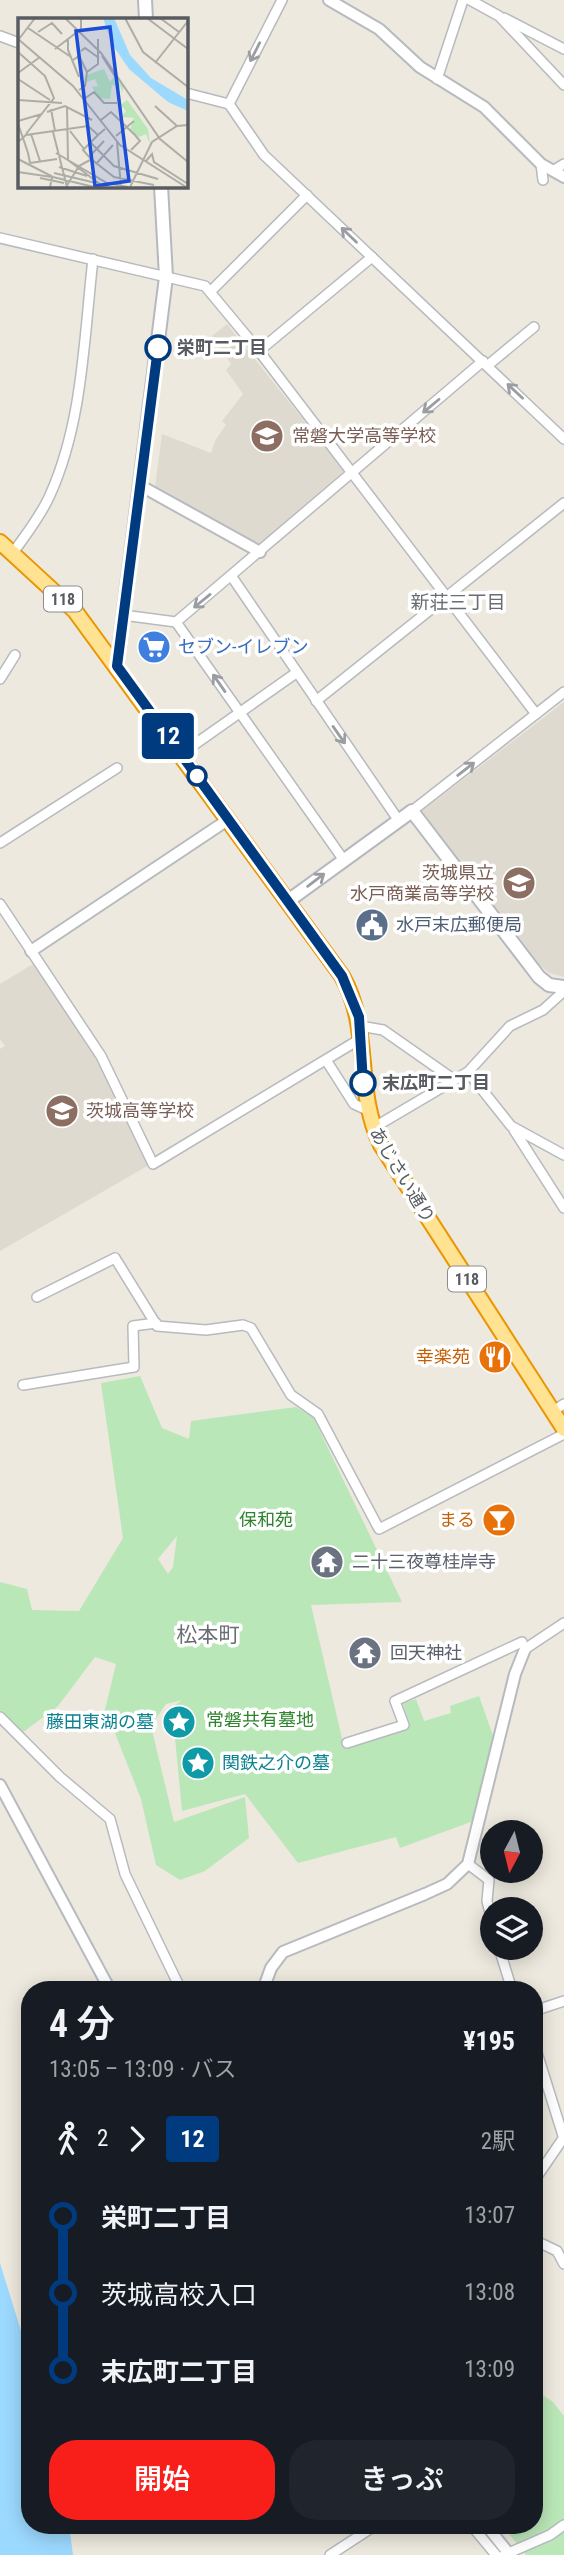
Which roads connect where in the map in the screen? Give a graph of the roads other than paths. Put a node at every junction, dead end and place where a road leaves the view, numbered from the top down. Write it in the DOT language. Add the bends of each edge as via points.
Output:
graph roads {
  1 [pos="145,0"];
  2 [pos="282,0"];
  3 [pos="329,0"];
  4 [pos="463,0"];
  5 [pos="470,0"];
  6 [pos="499,16"];
  7 [pos="146,18"];
  8 [pos="0,36"];
  9 [pos="18,43"];
  10 [pos="564,49"];
  11 [pos="437,79"];
  12 [pos="564,85"];
  13 [pos="187,93"];
  14 [pos="229,104"];
  15 [pos="541,164"];
  16 [pos="559,167"];
  17 [pos="564,177"];
  18 [pos="543,180"];
  19 [pos="160,187"];
  20 [pos="307,195"];
  21 [pos="0,238"];
  22 [pos="372,257"];
  23 [pos="93,259"];
  24 [pos="166,277"];
  25 [pos="211,291"];
  26 [pos="534,327"];
  27 [pos="259,351"];
  28 [pos="485,364"];
  29 [pos="564,439"];
  30 [pos="352,473"];
  31 [pos="141,486"];
  32 [pos="564,503"];
  33 [pos="0,542"];
  34 [pos="260,552"];
  35 [pos="13,554"];
  36 [pos="232,577"];
  37 [pos="447,596"];
  38 [pos="124,615"];
  39 [pos="176,622"];
  40 [pos="15,655"];
  41 [pos="117,666"];
  42 [pos="296,673"];
  43 [pos="0,679"];
  44 [pos="564,692"];
  45 [pos="316,701"];
  46 [pos="239,712"];
  47 [pos="536,714"];
  48 [pos="181,754"];
  49 [pos="117,768"];
  50 [pos="412,811"];
  51 [pos="229,820"];
  52 [pos="399,821"];
  53 [pos="0,843"];
  54 [pos="343,859"];
  55 [pos="288,901"];
  56 [pos="0,904"];
  57 [pos="31,951"];
  58 [pos="564,989"];
  59 [pos="360,1033"];
  60 [pos="326,1060"];
  61 [pos="468,1072"];
  62 [pos="453,1079"];
  63 [pos="367,1110"];
  64 [pos="511,1126"];
  65 [pos="373,1128"];
  66 [pos="564,1155"];
  67 [pos="564,1208"];
  68 [pos="37,1297"];
  69 [pos="156,1324"];
  70 [pos="23,1385"];
  71 [pos="559,1408"];
  72 [pos="564,1432"];
  73 [pos="564,1623"];
  74 [pos="524,1645"];
  75 [pos="0,1717"];
  76 [pos="347,1743"];
  77 [pos="0,1785"];
  78 [pos="468,1864"];
  79 [pos="488,1897"];
  80 [pos="503,1960"];
  81 [pos="105,1981"];
  82 [pos="177,1981"];
  83 [pos="266,1981"];
  84 [pos="509,1981"];
  85 [pos="564,2001"];
  86 [pos="543,2008"];
  87 [pos="543,2073"];
  88 [pos="563,2140"];
  89 [pos="543,2168"];
  90 [pos="543,2244"];
  91 [pos="564,2264"];
  92 [pos="564,2525"];
  93 [pos="362,2534"];
  94 [pos="478,2534"];
  95 [pos="493,2534"];
  96 [pos="507,2554"];
  97 [pos="330,2555"];
  98 [pos="496,2555"];
  1 -- 7 [label="main road"];
  2 -- 14 [label="street, one-way"];
  3 -- 11 [label="street" via="379,29"];
  4 -- 11 [label="street"];
  5 -- 6 [label="street"];
  6 -- 10 [label="street"];
  6 -- 12 [label="street"];
  8 -- 9 [label="street"];
  11 -- 15 [label="street" via="484,107"];
  13 -- 14 [label="street"];
  14 -- 20 [label="street" via="257,147"];
  15 -- 16 [label="street"];
  15 -- 18 [label="street"];
  16 -- 17 [label="street"];
  19 -- 24 [label="main road"];
  22 -- 20 [label="street, one-way"];
  20 -- 25 [label="street"];
  21 -- 23 [label="street"];
  22 -- 27 [label="street"];
  22 -- 28 [label="street"];
  23 -- 24 [label="street"];
  23 -- 35 [label="street" via="78,399 58,475"];
  24 -- 25 [label="street"];
  24 -- 31 [label="main road"];
  25 -- 27 [label="street"];
  26 -- 28 [label="street"];
  27 -- 30 [label="street"];
  29 -- 28 [label="street, one-way"];
  28 -- 30 [label="street, one-way"];
  30 -- 34 [label="street"];
  30 -- 37 [label="street"];
  31 -- 34 [label="street"];
  31 -- 38 [label="main road"];
  32 -- 37 [label="street"];
  33 -- 35 [label="highway, 118"];
  34 -- 36 [label="street"];
  35 -- 41 [label="highway, 118" via="75,611"];
  36 -- 39 [label="street, one-way"];
  36 -- 42 [label="street"];
  37 -- 45 [label="street"];
  37 -- 47 [label="street"];
  38 -- 39 [label="street"];
  38 -- 41 [label="main road"];
  46 -- 39 [label="street, one-way"];
  40 -- 43 [label="street"];
  41 -- 48 [label="highway, あじさい通り / 118"];
  42 -- 45 [label="street"];
  42 -- 46 [label="street"];
  44 -- 47 [label="street"];
  45 -- 52 [label="street, one-way"];
  46 -- 48 [label="street"];
  46 -- 54 [label="street"];
  50 -- 47 [label="street, one-way"];
  48 -- 51 [label="highway, あじさい通り / 118"];
  49 -- 53 [label="street"];
  50 -- 52 [label="main road"];
  50 -- 58 [label="main road" via="539,977"];
  51 -- 55 [label="highway, あじさい通り / 118"];
  51 -- 57 [label="street"];
  52 -- 54 [label="main road"];
  55 -- 54 [label="main road, one-way"];
  55 -- 59 [label="highway, あじさい通り / 118" via="342,976 353,998"];
  56 -- 57 [label="street"];
  57 -- 60 [label="street" via="101,1056 153,1164"];
  58 -- 61 [label="street" via="543,1010 510,1026"];
  59 -- 60 [label="street"];
  59 -- 62 [label="street" via="383,1030"];
  59 -- 63 [label="highway, あじさい通り / 118"];
  60 -- 63 [label="street" via="354,1104"];
  61 -- 62 [label="street"];
  61 -- 64 [label="street"];
  62 -- 65 [label="street"];
  63 -- 65 [label="highway, あじさい通り / 118"];
  64 -- 66 [label="street"];
  64 -- 67 [label="street"];
  65 -- 71 [label="highway, あじさい通り / 118"];
  68 -- 69 [label="street" via="115,1258"];
  69 -- 70 [label="street" via="133,1326 134,1367"];
  69 -- 72 [label="street" via="206,1330 251,1328 291,1395 318,1414 379,1529"];
  71 -- 72 [label="highway, あじさい通り / 118"];
  73 -- 74 [label="street"];
  74 -- 76 [label="street" via="396,1701 404,1725"];
  74 -- 78 [label="street"];
  75 -- 82 [label="street" via="110,1819 125,1874"];
  77 -- 81 [label="street"];
  78 -- 79 [label="street" via="489,1880"];
  78 -- 83 [label="street" via="447,1884 283,1952"];
  80 -- 84 [label="street"];
  85 -- 86 [label="street"];
  87 -- 88 [label="street"];
  88 -- 89 [label="street"];
  90 -- 91 [label="street" via="557,2251"];
  92 -- 96 [label="street"];
  93 -- 97 [label="street"];
  94 -- 98 [label="street"];
  95 -- 96 [label="street"];
}
